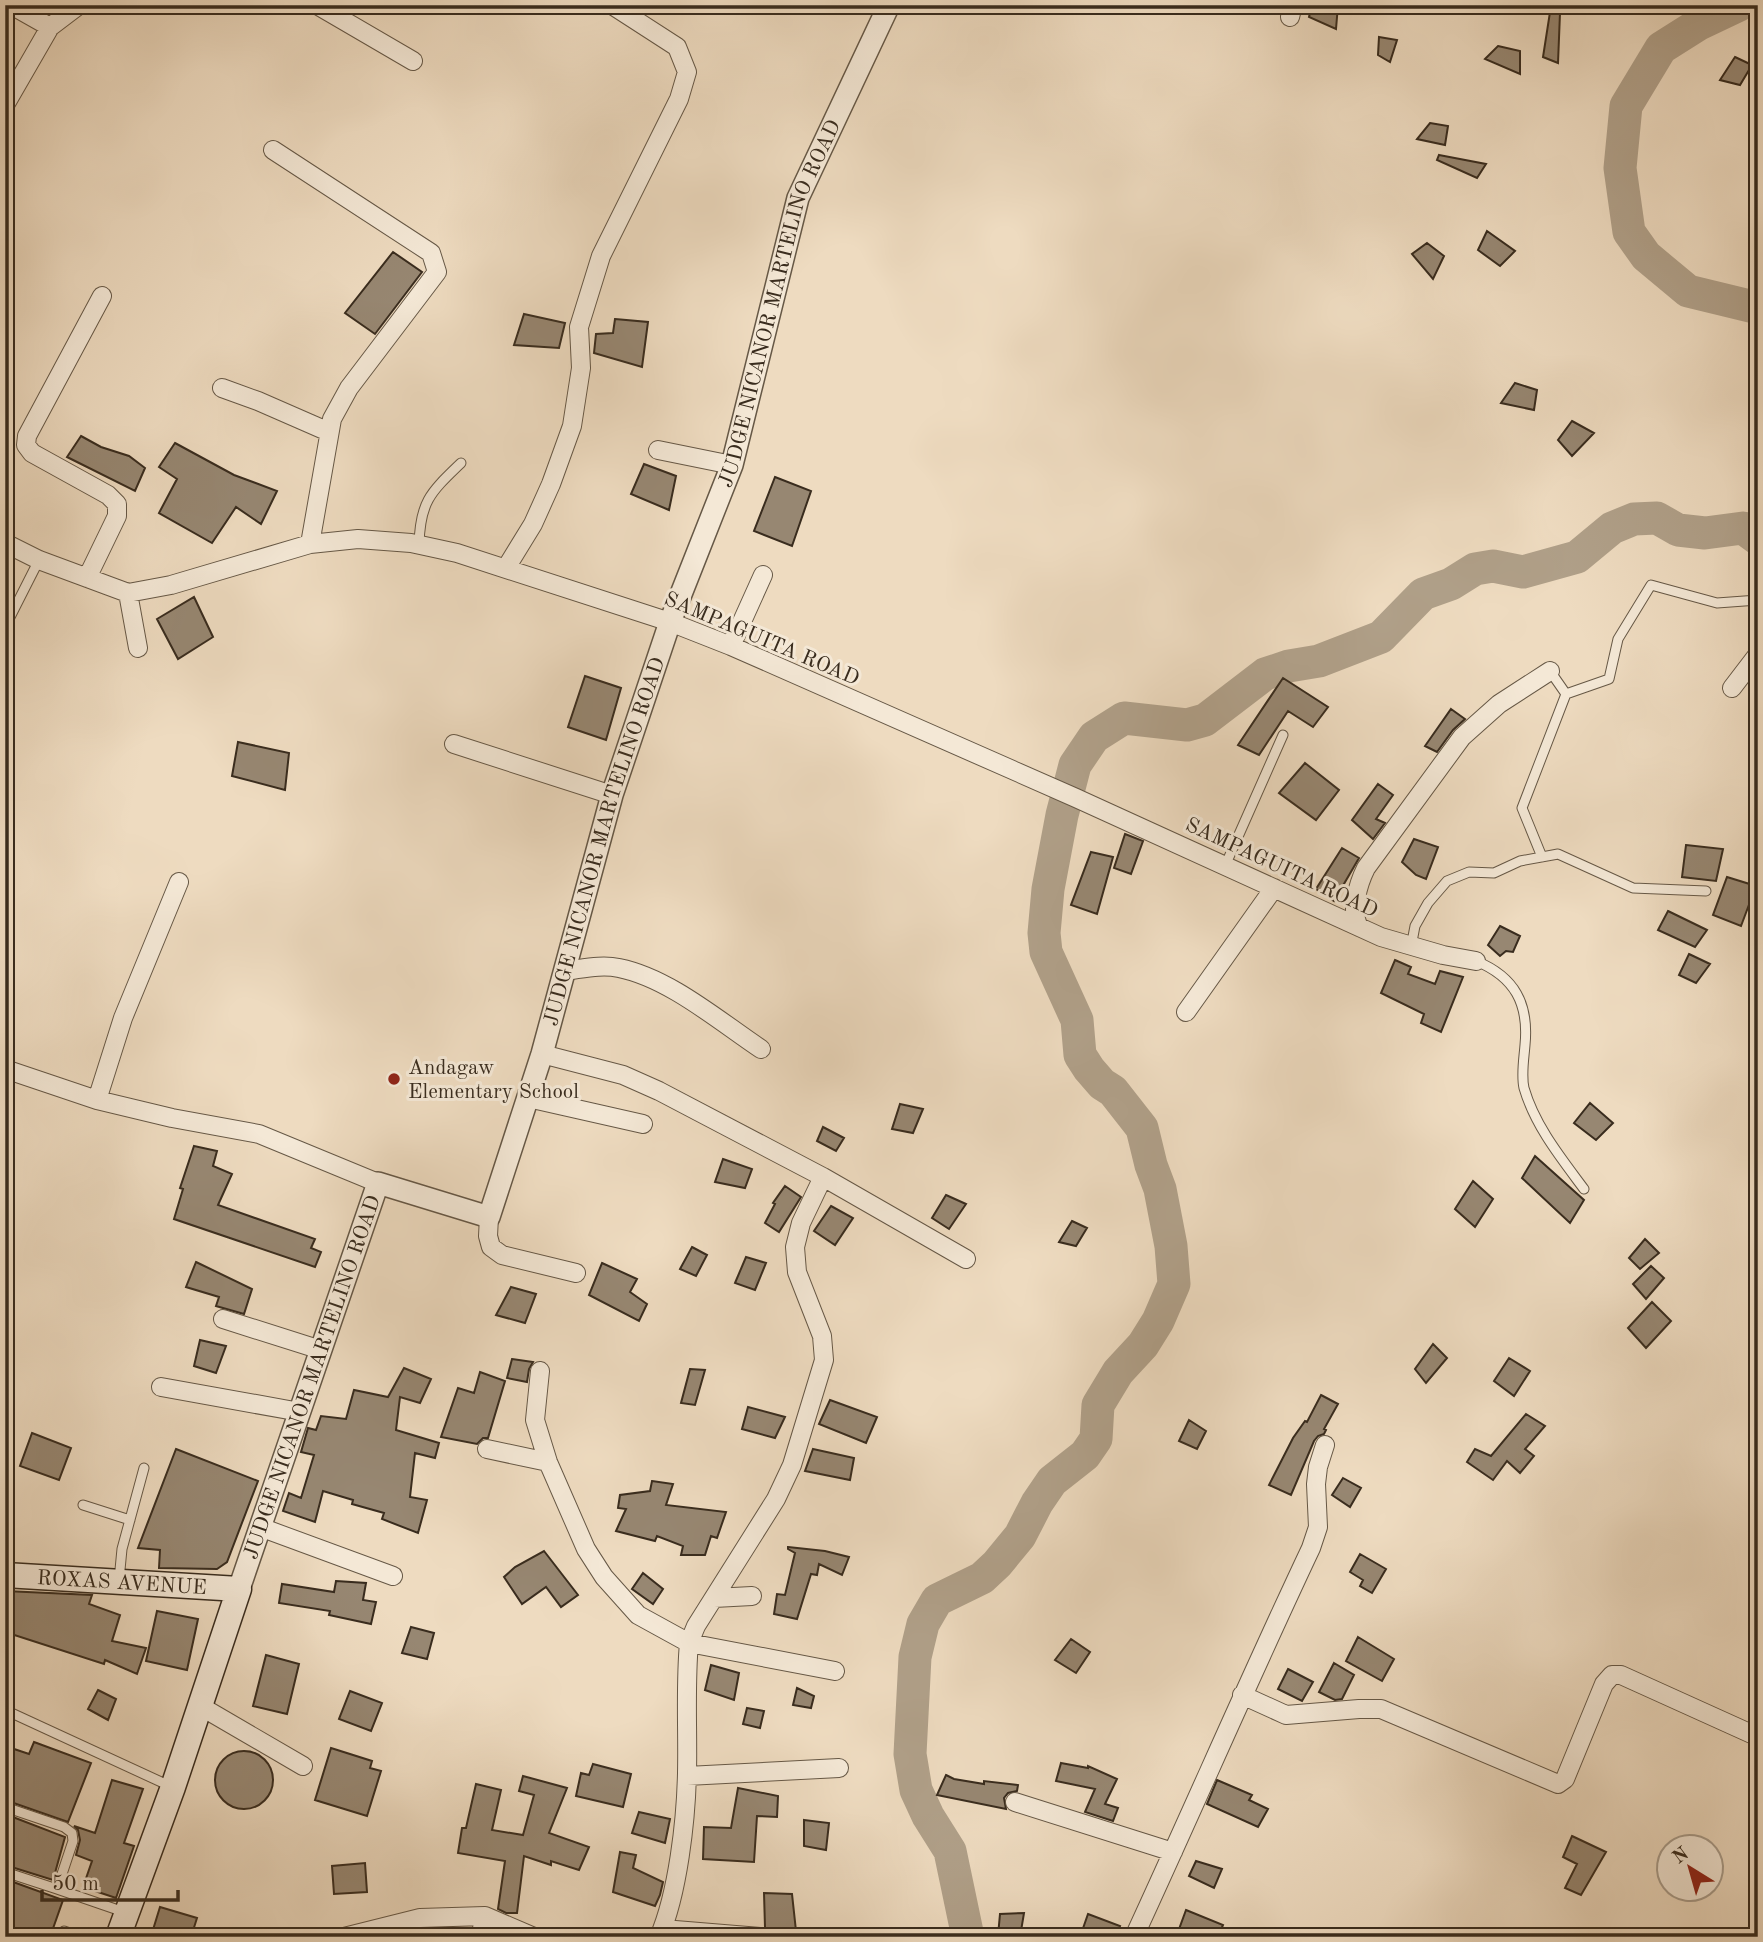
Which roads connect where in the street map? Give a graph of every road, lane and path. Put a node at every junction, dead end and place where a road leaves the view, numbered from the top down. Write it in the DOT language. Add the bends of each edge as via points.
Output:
graph roads {
  1 [pos="11,5"];
  2 [pos="79,5"];
  3 [pos="317,5"];
  4 [pos="612,5"];
  5 [pos="889,5"];
  6 [pos="338,10"];
  7 [pos="50,27"];
  8 [pos="413,61"];
  9 [pos="11,83"];
  10 [pos="5,105"];
  11 [pos="273,150"];
  12 [pos="102,296"];
  13 [pos="222,388"];
  14 [pos="329,432"];
  15 [pos="659,450"];
  16 [pos="461,463"];
  17 [pos="732,465"];
  18 [pos="5,543"];
  19 [pos="310,544"];
  20 [pos="419,545"];
  21 [pos="39,560"];
  22 [pos="506,568"];
  23 [pos="763,575"];
  24 [pos="87,578"];
  25 [pos="128,593"];
  26 [pos="1758,600"];
  27 [pos="670,622"];
  28 [pos="5,627"];
  29 [pos="730,646"];
  30 [pos="138,648"];
  31 [pos="1758,654"];
  32 [pos="1550,671"];
  33 [pos="1732,688"];
  34 [pos="1566,694"];
  35 [pos="1283,735"];
  36 [pos="454,744"];
  37 [pos="612,795"];
  38 [pos="1542,857"];
  39 [pos="1225,866"];
  40 [pos="179,883"];
  41 [pos="1274,888"];
  42 [pos="1706,891"];
  43 [pos="1359,927"];
  44 [pos="1411,947"];
  45 [pos="1476,961"];
  46 [pos="564,971"];
  47 [pos="1186,1013"];
  48 [pos="761,1049"];
  49 [pos="542,1054"];
  50 [pos="5,1069"];
  51 [pos="528,1098"];
  52 [pos="97,1100"];
  53 [pos="643,1124"];
  54 [pos="823,1177"];
  55 [pos="378,1183"];
  56 [pos="1584,1189"];
  57 [pos="489,1217"];
  58 [pos="966,1259"];
  59 [pos="576,1273"];
  60 [pos="223,1319"];
  61 [pos="321,1350"];
  62 [pos="540,1371"];
  63 [pos="161,1387"];
  64 [pos="300,1412"];
  65 [pos="1325,1445"];
  66 [pos="486,1449"];
  67 [pos="548,1462"];
  68 [pos="144,1468"];
  69 [pos="83,1506"];
  70 [pos="130,1520"];
  71 [pos="260,1527"];
  72 [pos="5,1576"];
  73 [pos="393,1576"];
  74 [pos="118,1582"];
  75 [pos="239,1589"];
  76 [pos="752,1595"];
  77 [pos="714,1598"];
  78 [pos="689,1643"];
  79 [pos="835,1671"];
  80 [pos="1242,1695"];
  81 [pos="200,1706"];
  82 [pos="5,1710"];
  83 [pos="1756,1736"];
  84 [pos="303,1766"];
  85 [pos="839,1768"];
  86 [pos="687,1776"];
  87 [pos="173,1787"];
  88 [pos="1015,1802"];
  89 [pos="5,1807"];
  90 [pos="1173,1852"];
  91 [pos="5,1872"];
  92 [pos="57,1889"];
  93 [pos="126,1912"];
  94 [pos="485,1916"];
  95 [pos="64,1931"];
  96 [pos="661,1933"];
  97 [pos="80,1937"];
  98 [pos="118,1937"];
  99 [pos="344,1937"];
  100 [pos="480,1937"];
  101 [pos="534,1937"];
  102 [pos="760,1937"];
  103 [pos="1134,1937"];
  1 -- 7 [label="street"];
  2 -- 7 [label="street"];
  3 -- 6 [label="street"];
  4 -- 22 [label="street" via="677,47 687,72 679,99 601,256 579,327 581,368 572,426 533,524"];
  5 -- 17 [label="street, JUDGE NICANOR MARTELINO ROAD" via="798,198"];
  6 -- 8 [label="street"];
  7 -- 9 [label="street"];
  9 -- 10 [label="street"];
  11 -- 14 [label="street" via="431,253 437,272 349,388"];
  12 -- 24 [label="street" via="26,445 117,504 117,516"];
  13 -- 14 [label="street"];
  14 -- 19 [label="street"];
  15 -- 17 [label="street"];
  16 -- 20 [label="lane" via="427,500 419,519"];
  17 -- 27 [label="street, JUDGE NICANOR MARTELINO ROAD"];
  18 -- 21 [label="street"];
  19 -- 20 [label="street, SAMPAGUITA ROAD" via="358,540"];
  19 -- 25 [label="street, SAMPAGUITA ROAD"];
  20 -- 22 [label="street, SAMPAGUITA ROAD"];
  21 -- 24 [label="street"];
  21 -- 28 [label="lane"];
  22 -- 27 [label="street, SAMPAGUITA ROAD"];
  23 -- 29 [label="street"];
  24 -- 25 [label="street"];
  25 -- 30 [label="street"];
  26 -- 34 [label="lane" via="1717,603 1651,584 1618,639 1609,679"];
  27 -- 29 [label="street, SAMPAGUITA ROAD"];
  27 -- 37 [label="street, JUDGE NICANOR MARTELINO ROAD"];
  29 -- 39 [label="street, SAMPAGUITA ROAD"];
  31 -- 33 [label="street"];
  32 -- 34 [label="lane"];
  32 -- 43 [label="street" via="1499,704 1462,737 1366,868 1354,918"];
  34 -- 38 [label="lane" via="1522,808"];
  35 -- 39 [label="lane"];
  36 -- 37 [label="street"];
  37 -- 46 [label="street, JUDGE NICANOR MARTELINO ROAD"];
  38 -- 42 [label="lane" via="1558,853 1633,888"];
  38 -- 44 [label="lane" via="1494,873 1469,872 1447,881 1415,926"];
  39 -- 41 [label="street, SAMPAGUITA ROAD"];
  40 -- 52 [label="street" via="123,1018"];
  41 -- 43 [label="street, SAMPAGUITA ROAD"];
  41 -- 47 [label="street"];
  43 -- 44 [label="street, SAMPAGUITA ROAD"];
  44 -- 45 [label="street, SAMPAGUITA ROAD"];
  45 -- 56 [label="lane" via="1494,968 1514,987 1525,1009 1523,1085 1535,1117"];
  46 -- 48 [label="street" via="617,967 643,975"];
  46 -- 49 [label="street, JUDGE NICANOR MARTELINO ROAD"];
  49 -- 51 [label="street, JUDGE NICANOR MARTELINO ROAD"];
  49 -- 54 [label="street" via="623,1075"];
  50 -- 52 [label="street"];
  51 -- 53 [label="street"];
  51 -- 57 [label="street, JUDGE NICANOR MARTELINO ROAD"];
  52 -- 55 [label="street" via="258,1134"];
  54 -- 58 [label="street"];
  54 -- 77 [label="street" via="795,1247 797,1272 822,1336 824,1360 792,1465"];
  55 -- 57 [label="street, JUDGE NICANOR MARTELINO ROAD"];
  55 -- 61 [label="street, JUDGE NICANOR MARTELINO ROAD"];
  57 -- 59 [label="street" via="491,1247 502,1255"];
  60 -- 61 [label="street"];
  61 -- 64 [label="street, JUDGE NICANOR MARTELINO ROAD"];
  62 -- 67 [label="street" via="536,1420"];
  63 -- 64 [label="street"];
  64 -- 71 [label="street, JUDGE NICANOR MARTELINO ROAD"];
  65 -- 80 [label="street" via="1316,1484 1318,1527"];
  66 -- 67 [label="street"];
  67 -- 78 [label="street" via="586,1549 604,1577 638,1615"];
  68 -- 70 [label="lane"];
  69 -- 70 [label="lane"];
  70 -- 74 [label="lane"];
  71 -- 73 [label="street"];
  71 -- 75 [label="street, JUDGE NICANOR MARTELINO ROAD"];
  72 -- 74 [label="main road, ROXAS AVENUE"];
  74 -- 75 [label="main road, ROXAS AVENUE"];
  75 -- 81 [label="main road, JUDGE NICANOR MARTELINO ROAD"];
  76 -- 77 [label="street"];
  77 -- 78 [label="street"];
  78 -- 79 [label="street"];
  78 -- 86 [label="street"];
  80 -- 83 [label="street" via="1286,1715 1381,1709 1558,1784 1565,1779 1604,1684 1612,1675 1621,1675"];
  80 -- 90 [label="street"];
  81 -- 84 [label="street"];
  81 -- 87 [label="main road, JUDGE NICANOR MARTELINO ROAD"];
  82 -- 87 [label="lane"];
  85 -- 86 [label="street"];
  86 -- 96 [label="street" via="679,1856"];
  87 -- 93 [label="main road, JUDGE NICANOR MARTELINO ROAD"];
  88 -- 90 [label="street"];
  89 -- 92 [label="lane" via="64,1826 72,1833"];
  90 -- 103 [label="street"];
  91 -- 92 [label="lane"];
  92 -- 93 [label="lane"];
  93 -- 98 [label="main road, JUDGE NICANOR MARTELINO ROAD"];
  94 -- 99 [label="street" via="420,1918"];
  94 -- 100 [label="street"];
  94 -- 101 [label="street"];
  95 -- 97 [label="lane"];
  96 -- 102 [label="street"];
}
